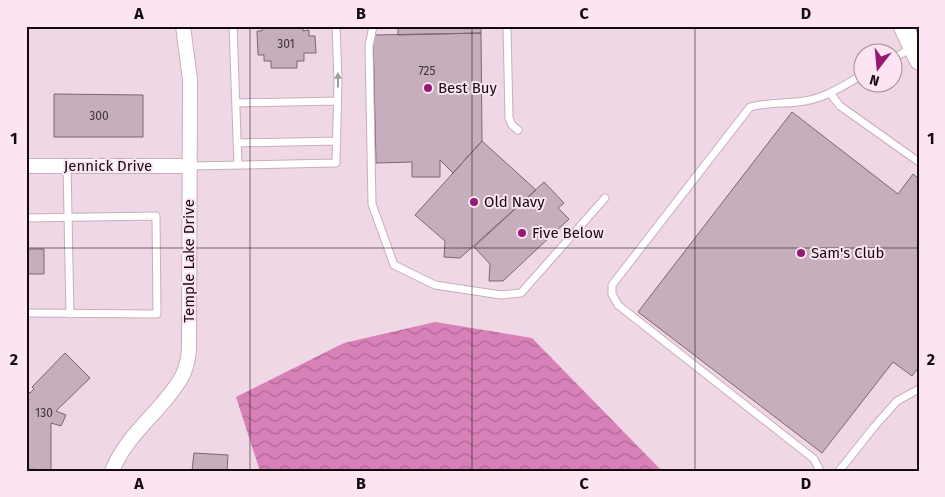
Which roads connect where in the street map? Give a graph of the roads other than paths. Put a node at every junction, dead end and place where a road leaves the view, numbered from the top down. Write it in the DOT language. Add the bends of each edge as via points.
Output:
graph roads {
  1 [pos="183,26"];
  2 [pos="233,26"];
  3 [pos="336,26"];
  4 [pos="373,26"];
  5 [pos="507,26"];
  6 [pos="903,26"];
  7 [pos="916,54"];
  8 [pos="902,57"];
  9 [pos="852,80"];
  10 [pos="830,92"];
  11 [pos="337,101"];
  12 [pos="236,103"];
  13 [pos="518,130"];
  14 [pos="336,141"];
  15 [pos="237,143"];
  16 [pos="919,162"];
  17 [pos="238,165"];
  18 [pos="26,166"];
  19 [pos="67,166"];
  20 [pos="189,166"];
  21 [pos="605,198"];
  22 [pos="68,217"];
  23 [pos="26,218"];
  24 [pos="26,313"];
  25 [pos="70,314"];
  26 [pos="919,389"];
  27 [pos="112,471"];
  28 [pos="820,471"];
  29 [pos="839,471"];
  1 -- 20 [label="street, Temple Lake Drive" via="190,80"];
  2 -- 12 [label="lane"];
  11 -- 3 [label="lane, one-way"];
  4 -- 21 [label="lane" via="369,46 372,204 394,265 435,285 501,295 521,293"];
  5 -- 13 [label="lane" via="509,118"];
  6 -- 7 [label="street"];
  7 -- 8 [label="lane"];
  9 -- 10 [label="lane"];
  10 -- 16 [label="lane" via="840,106"];
  10 -- 28 [label="lane" via="806,101 750,106 612,285 612,294 618,305 814,459"];
  11 -- 12 [label="lane"];
  11 -- 14 [label="lane"];
  12 -- 15 [label="lane"];
  14 -- 15 [label="lane"];
  14 -- 17 [label="lane" via="336,163"];
  15 -- 17 [label="lane"];
  17 -- 20 [label="lane"];
  18 -- 19 [label="street, Jennick Drive"];
  19 -- 20 [label="street, Jennick Drive"];
  19 -- 22 [label="lane"];
  20 -- 27 [label="street, Temple Lake Drive" via="187,364 181,379 165,401 122,450"];
  22 -- 23 [label="lane"];
  22 -- 25 [label="lane"];
  22 -- 25 [label="lane" via="156,216 157,314"];
  24 -- 25 [label="lane"];
  26 -- 29 [label="lane" via="897,401"];
}
